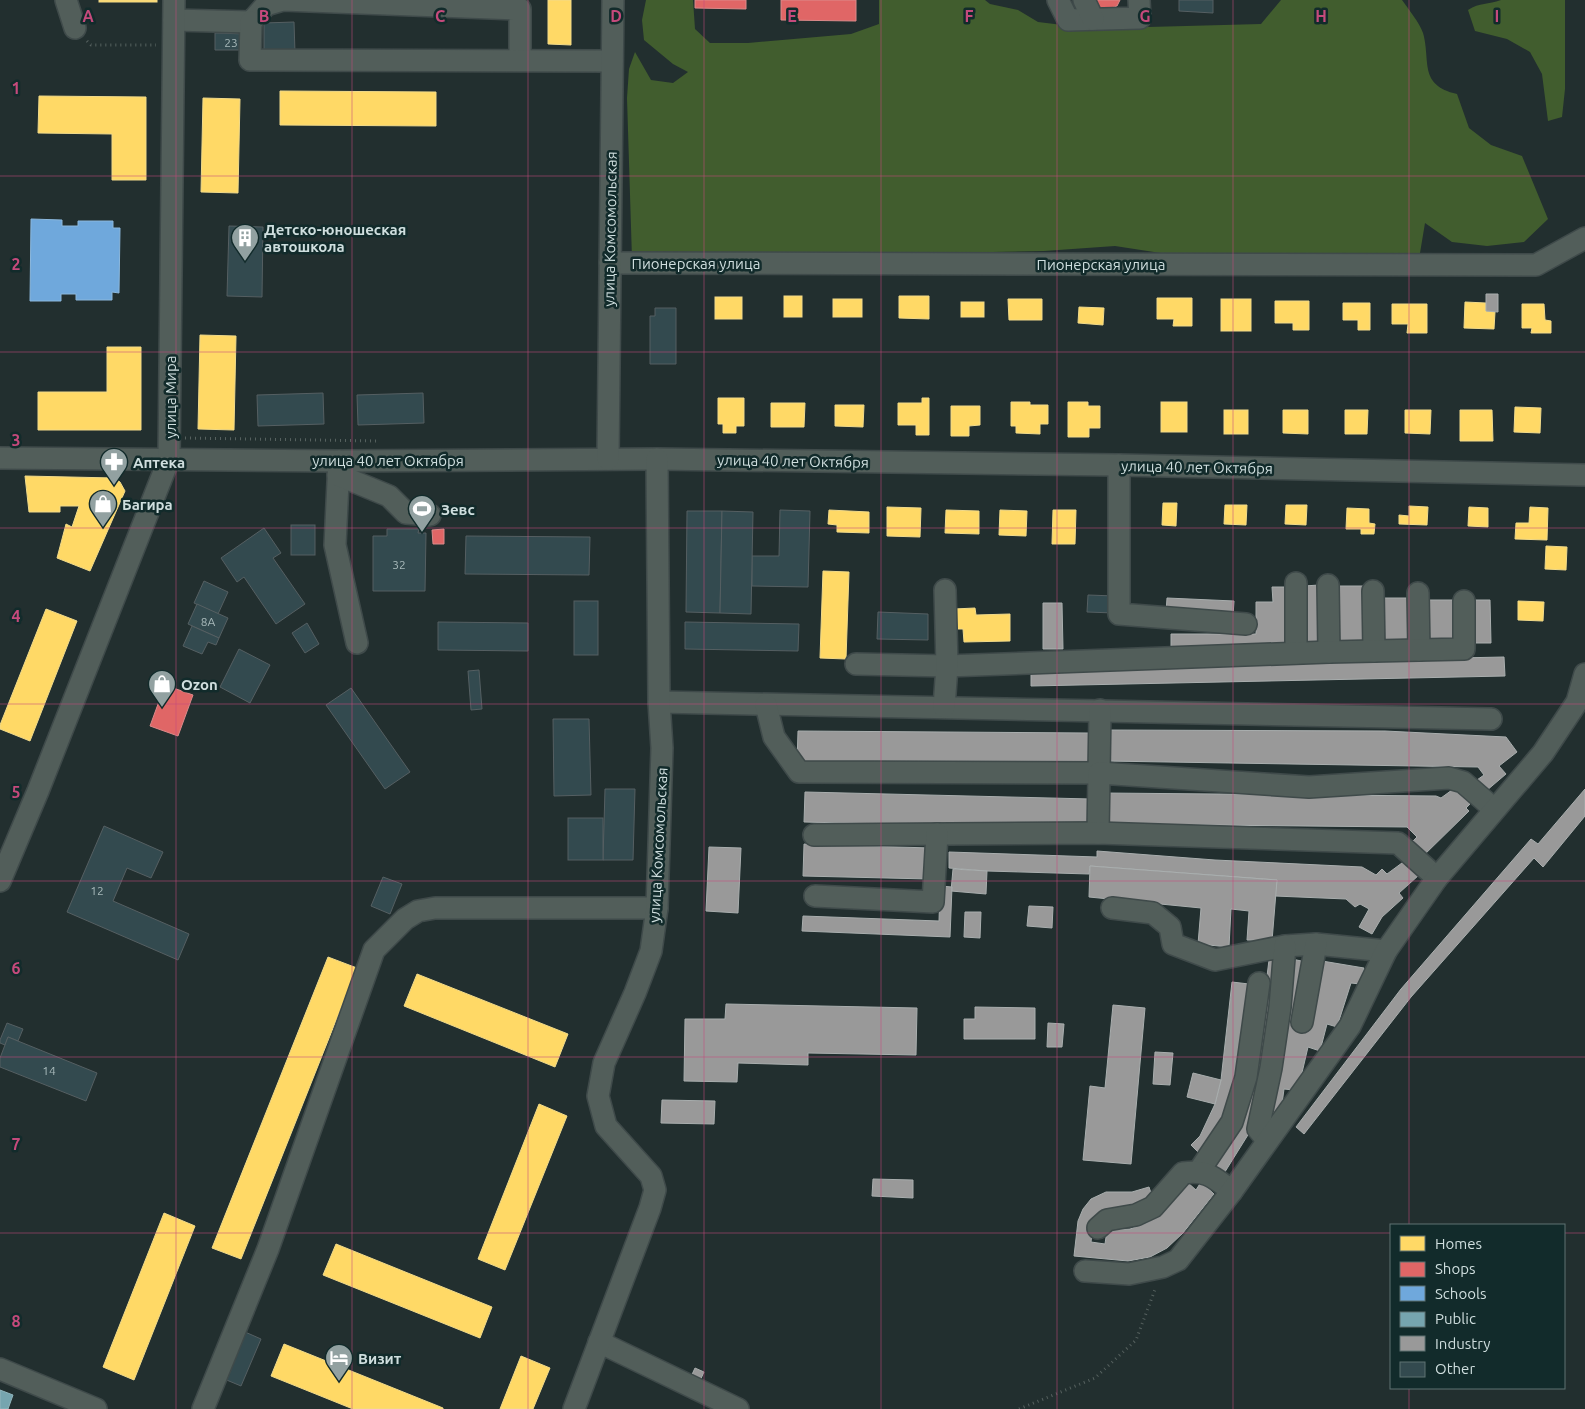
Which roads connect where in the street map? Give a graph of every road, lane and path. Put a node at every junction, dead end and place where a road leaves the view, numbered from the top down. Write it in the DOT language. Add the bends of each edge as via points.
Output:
graph roads {
  1 [pos="66,0"];
  2 [pos="613,0"];
  3 [pos="1058,0"];
  4 [pos="1071,0"];
  5 [pos="1140,0"];
  6 [pos="489,4"];
  7 [pos="174,10"];
  8 [pos="1086,13"];
  9 [pos="251,22"];
  10 [pos="75,28"];
  11 [pos="174,45"];
  12 [pos="520,59"];
  13 [pos="612,61"];
  14 [pos="1585,238"];
  15 [pos="610,263"];
  16 [pos="0,458"];
  17 [pos="170,459"];
  18 [pos="608,459"];
  19 [pos="657,459"];
  20 [pos="1120,465"];
  21 [pos="339,468"];
  22 [pos="1585,474"];
  23 [pos="430,515"];
  24 [pos="1296,583"];
  25 [pos="1328,585"];
  26 [pos="945,590"];
  27 [pos="1373,591"];
  28 [pos="1418,593"];
  29 [pos="1464,601"];
  30 [pos="1246,624"];
  31 [pos="357,643"];
  32 [pos="1419,650"];
  33 [pos="1374,651"];
  34 [pos="1329,652"];
  35 [pos="1296,653"];
  36 [pos="856,664"];
  37 [pos="947,666"];
  38 [pos="1585,674"];
  39 [pos="659,702"];
  40 [pos="766,705"];
  41 [pos="944,707"];
  42 [pos="1100,710"];
  43 [pos="1491,719"];
  44 [pos="1099,773"];
  45 [pos="1494,809"];
  46 [pos="1098,833"];
  47 [pos="937,834"];
  48 [pos="9,835"];
  49 [pos="814,835"];
  50 [pos="1437,878"];
  51 [pos="0,881"];
  52 [pos="815,896"];
  53 [pos="658,908"];
  54 [pos="1112,908"];
  55 [pos="1316,944"];
  56 [pos="1285,946"];
  57 [pos="1386,951"];
  58 [pos="1258,983"];
  59 [pos="1302,1022"];
  60 [pos="1267,1140"];
  61 [pos="1199,1171"];
  62 [pos="1232,1192"];
  63 [pos="1098,1228"];
  64 [pos="1163,1267"];
  65 [pos="1085,1272"];
  66 [pos="599,1342"];
  67 [pos="0,1369"];
  68 [pos="96,1409"];
  69 [pos="203,1409"];
  70 [pos="574,1409"];
  71 [pos="738,1409"];
  72 [pos="1019,1409"];
  1 -- 10 [label="street"];
  2 -- 13 [label="street, улица Комсомольская"];
  3 -- 8 [label="street" via="1068,20"];
  4 -- 8 [label="street"];
  5 -- 8 [label="street" via="1140,18"];
  6 -- 9 [label="street" via="283,0 266,5"];
  6 -- 12 [label="street" via="520,9"];
  7 -- 9 [label="street"];
  7 -- 11 [label="street, улица Мира"];
  9 -- 12 [label="street" via="250,60"];
  10 -- 11 [label="path" via="91,45"];
  11 -- 17 [label="street, улица Мира"];
  12 -- 13 [label="street"];
  13 -- 15 [label="street, улица Комсомольская"];
  14 -- 15 [label="street, Пионерская улица" via="1536,265"];
  15 -- 18 [label="street, улица Комсомольская"];
  16 -- 17 [label="street, улица 40 лет Октября"];
  17 -- 21 [label="street, улица 40 лет Октября"];
  17 -- 48 [label="street, улица Мира"];
  18 -- 19 [label="street, улица 40 лет Октября"];
  18 -- 21 [label="street, улица 40 лет Октября"];
  19 -- 20 [label="street, улица 40 лет Октября"];
  19 -- 39 [label="street, улица Комсомольская"];
  20 -- 22 [label="street, улица 40 лет Октября"];
  20 -- 30 [label="street" via="1119,614"];
  21 -- 23 [label="street" via="389,496 406,513"];
  21 -- 31 [label="street" via="335,544"];
  24 -- 35 [label="street"];
  25 -- 34 [label="street"];
  26 -- 37 [label="street"];
  27 -- 33 [label="street"];
  28 -- 32 [label="street"];
  29 -- 32 [label="street" via="1464,649"];
  32 -- 33 [label="street"];
  33 -- 34 [label="street"];
  34 -- 35 [label="street"];
  35 -- 37 [label="street"];
  36 -- 37 [label="street"];
  37 -- 41 [label="street"];
  38 -- 45 [label="street" via="1577,702 1543,753"];
  39 -- 40 [label="street"];
  39 -- 53 [label="street, улица Комсомольская" via="662,789"];
  40 -- 41 [label="street"];
  40 -- 44 [label="street" via="774,737 799,772"];
  41 -- 42 [label="street"];
  42 -- 43 [label="street"];
  42 -- 44 [label="street"];
  44 -- 45 [label="street" via="1309,786 1450,778 1463,782"];
  44 -- 46 [label="street"];
  45 -- 50 [label="street"];
  46 -- 47 [label="street"];
  46 -- 50 [label="street" via="1398,843"];
  47 -- 49 [label="street"];
  47 -- 52 [label="street" via="933,902"];
  48 -- 51 [label="street, улица Мира"];
  50 -- 57 [label="street"];
  53 -- 66 [label="street, улица Комсомольская" via="650,950 604,1063 598,1096 606,1126 651,1176 655,1190"];
  53 -- 69 [label="street" via="435,908 418,911 406,919 374,950 268,1249"];
  54 -- 56 [label="street" via="1153,913 1170,928 1173,944 1215,960"];
  55 -- 56 [label="street"];
  55 -- 57 [label="street"];
  55 -- 59 [label="street"];
  56 -- 60 [label="street" via="1279,1016 1258,1129"];
  57 -- 60 [label="street" via="1350,1026"];
  58 -- 61 [label="street" via="1246,1077 1232,1122"];
  60 -- 62 [label="street"];
  61 -- 62 [label="street" via="1212,1176"];
  61 -- 63 [label="street" via="1183,1173 1153,1207 1136,1215 1107,1220"];
  62 -- 64 [label="street" via="1178,1260"];
  64 -- 65 [label="street" via="1129,1274"];
  64 -- 72 [label="path" via="1136,1340 1095,1378"];
  66 -- 70 [label="street, улица Комсомольская"];
  66 -- 71 [label="street"];
  67 -- 68 [label="street"];
}
